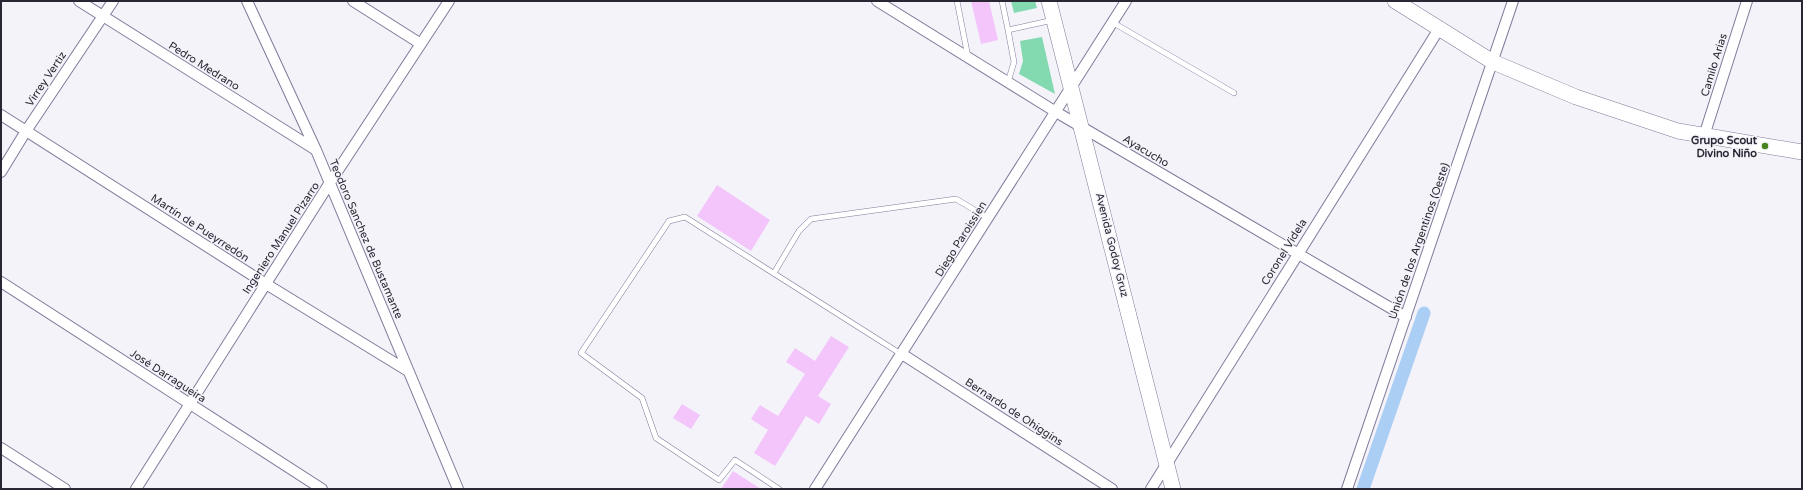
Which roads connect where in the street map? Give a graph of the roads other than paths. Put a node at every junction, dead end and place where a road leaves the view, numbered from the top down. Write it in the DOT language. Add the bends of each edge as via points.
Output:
graph roads {
  1 [pos="79,1"];
  2 [pos="113,1"];
  3 [pos="247,1"];
  4 [pos="353,1"];
  5 [pos="449,1"];
  6 [pos="877,1"];
  7 [pos="957,1"];
  8 [pos="1002,1"];
  9 [pos="1049,1"];
  10 [pos="1126,1"];
  11 [pos="1395,1"];
  12 [pos="1513,1"];
  13 [pos="1747,1"];
  14 [pos="103,17"];
  15 [pos="1054,20"];
  16 [pos="1112,22"];
  17 [pos="1439,29"];
  18 [pos="1008,30"];
  19 [pos="421,44"];
  20 [pos="968,58"];
  21 [pos="1493,62"];
  22 [pos="1008,82"];
  23 [pos="1071,87"];
  24 [pos="1234,93"];
  25 [pos="1056,112"];
  26 [pos="1,115"];
  27 [pos="1082,128"];
  28 [pos="26,131"];
  29 [pos="1704,136"];
  30 [pos="316,150"];
  31 [pos="1802,152"];
  32 [pos="1,172"];
  33 [pos="329,184"];
  34 [pos="988,218"];
  35 [pos="1297,254"];
  36 [pos="774,273"];
  37 [pos="1,282"];
  38 [pos="266,284"];
  39 [pos="1406,317"];
  40 [pos="902,354"];
  41 [pos="408,371"];
  42 [pos="189,404"];
  43 [pos="1,448"];
  44 [pos="1166,463"];
  45 [pos="65,489"];
  46 [pos="136,489"];
  47 [pos="322,489"];
  48 [pos="458,489"];
  49 [pos="779,489"];
  50 [pos="815,489"];
  51 [pos="1112,489"];
  52 [pos="1151,489"];
  53 [pos="1172,489"];
  54 [pos="1347,489"];
  1 -- 14 [label="street, Pedro Medrano"];
  2 -- 14 [label="street, Virrey Vertiz"];
  3 -- 30 [label="street, Teodoro Sanchez de Bustamante"];
  4 -- 19 [label="street"];
  5 -- 19 [label="street, Ingeniero Manuel Pizarro"];
  6 -- 20 [label="street, Ayacucho"];
  7 -- 20 [label="lane"];
  8 -- 18 [label="lane"];
  9 -- 15 [label="main road, Avenida Godoy Gruz"];
  10 -- 16 [label="street, Diego Paroissien"];
  11 -- 17 [label="main road"];
  12 -- 21 [label="street, Unión de los Argentinos (Oeste)"];
  13 -- 29 [label="street, Camilo Arias"];
  14 -- 28 [label="street, Virrey Vertiz"];
  14 -- 30 [label="street, Pedro Medrano"];
  15 -- 18 [label="lane"];
  15 -- 23 [label="main road, Avenida Godoy Gruz"];
  16 -- 23 [label="street, Diego Paroissien"];
  16 -- 24 [label="lane"];
  17 -- 21 [label="main road"];
  17 -- 35 [label="street, Coronel Videla"];
  18 -- 22 [label="lane" via="1014,62"];
  19 -- 33 [label="street, Ingeniero Manuel Pizarro"];
  20 -- 22 [label="street, Ayacucho"];
  21 -- 29 [label="main road" via="1576,97"];
  21 -- 39 [label="street, Unión de los Argentinos (Oeste)"];
  22 -- 25 [label="street, Ayacucho"];
  23 -- 25 [label="street, Diego Paroissien"];
  23 -- 27 [label="main road, Avenida Godoy Gruz"];
  25 -- 27 [label="street, Ayacucho"];
  25 -- 34 [label="street, Diego Paroissien"];
  26 -- 28 [label="street, Martín de Pueyrredón"];
  27 -- 35 [label="street, Ayacucho"];
  27 -- 44 [label="main road, Avenida Godoy Gruz"];
  28 -- 32 [label="street, Virrey Vertiz"];
  28 -- 38 [label="street, Martín de Pueyrredón"];
  29 -- 31 [label="main road"];
  30 -- 33 [label="street, Teodoro Sanchez de Bustamante"];
  33 -- 38 [label="street, Ingeniero Manuel Pizarro"];
  33 -- 41 [label="street, Teodoro Sanchez de Bustamante"];
  34 -- 36 [label="lane" via="956,199 811,219 799,231"];
  34 -- 40 [label="street, Diego Paroissien"];
  35 -- 39 [label="street, Ayacucho"];
  35 -- 44 [label="street, Coronel Videla"];
  36 -- 40 [label="lane"];
  36 -- 49 [label="lane" via="685,217 669,221 581,353 642,398 656,438 719,480 736,460"];
  37 -- 42 [label="street, José Darragueira"];
  38 -- 41 [label="street, Martín de Pueyrredón"];
  38 -- 42 [label="street, Ingeniero Manuel Pizarro"];
  39 -- 54 [label="street, Unión de los Argentinos (Oeste)"];
  40 -- 50 [label="street, Diego Paroissien"];
  40 -- 51 [label="street, Bernardo de Ohiggins"];
  41 -- 48 [label="street, Teodoro Sanchez de Bustamante"];
  42 -- 46 [label="street, Ingeniero Manuel Pizarro"];
  42 -- 47 [label="street, José Darragueira"];
  43 -- 45 [label="street"];
  44 -- 52 [label="street, Coronel Videla"];
  44 -- 53 [label="main road, Avenida Godoy Gruz"];
}
